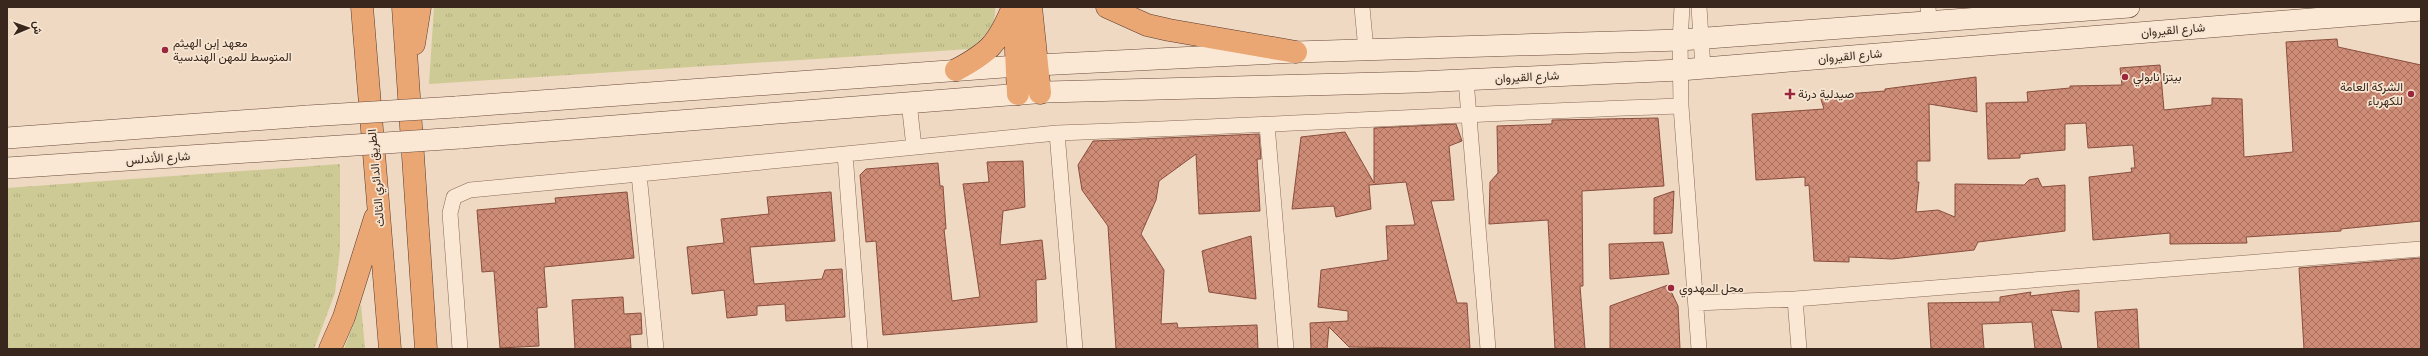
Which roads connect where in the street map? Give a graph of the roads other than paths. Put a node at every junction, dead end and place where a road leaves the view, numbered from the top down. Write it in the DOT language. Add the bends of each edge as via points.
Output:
graph roads {
  1 [pos="362,7"];
  2 [pos="403,7"];
  3 [pos="420,7"];
  4 [pos="1013,7"];
  5 [pos="1032,7"];
  6 [pos="1107,7"];
  7 [pos="1362,7"];
  8 [pos="1682,7"];
  9 [pos="1699,7"];
  10 [pos="2129,7"];
  11 [pos="2421,10"];
  12 [pos="1928,14"];
  13 [pos="1701,38"];
  14 [pos="1680,40"];
  15 [pos="1366,50"];
  16 [pos="1296,52"];
  17 [pos="1027,66"];
  18 [pos="1703,68"];
  19 [pos="956,70"];
  20 [pos="1680,70"];
  21 [pos="408,76"];
  22 [pos="1466,80"];
  23 [pos="1040,93"];
  24 [pos="1018,94"];
  25 [pos="909,102"];
  26 [pos="1681,106"];
  27 [pos="1469,113"];
  28 [pos="1268,125"];
  29 [pos="1057,133"];
  30 [pos="7,138"];
  31 [pos="914,147"];
  32 [pos="845,154"];
  33 [pos="7,168"];
  34 [pos="640,174"];
  35 [pos="378,207"];
  36 [pos="2421,249"];
  37 [pos="1795,299"];
  38 [pos="1696,303"];
  39 [pos="330,349"];
  40 [pos="390,349"];
  41 [pos="426,349"];
  42 [pos="460,349"];
  43 [pos="656,349"];
  44 [pos="860,349"];
  45 [pos="1074,349"];
  46 [pos="1286,349"];
  47 [pos="1488,349"];
  48 [pos="1699,349"];
  49 [pos="1799,349"];
  1 -- 35 [label="highway, الطريق الدائري الثالث"];
  2 -- 21 [label="highway"];
  3 -- 21 [label="highway"];
  4 -- 17 [label="highway"];
  4 -- 19 [label="highway" via="1003,30 989,49 981,57"];
  5 -- 17 [label="highway"];
  6 -- 16 [label="highway" via="1147,25"];
  7 -- 15 [label="street"];
  8 -- 14 [label="street"];
  9 -- 13 [label="street"];
  10 -- 12 [label="main road"];
  11 -- 18 [label="main road, شارع القيروان"];
  12 -- 13 [label="main road"];
  13 -- 14 [label="main road"];
  13 -- 18 [label="street"];
  14 -- 15 [label="main road"];
  14 -- 20 [label="street"];
  15 -- 16 [label="main road"];
  16 -- 17 [label="main road"];
  17 -- 19 [label="main road"];
  17 -- 23 [label="highway"];
  17 -- 24 [label="highway"];
  18 -- 20 [label="main road, شارع القيروان"];
  19 -- 30 [label="main road, bridge"];
  20 -- 22 [label="main road, شارع القيروان"];
  20 -- 26 [label="street"];
  21 -- 41 [label="highway"];
  22 -- 23 [label="main road, شارع القيروان"];
  22 -- 27 [label="street"];
  23 -- 24 [label="main road, شارع القيروان"];
  24 -- 25 [label="main road, شارع القيروان"];
  25 -- 31 [label="street"];
  25 -- 33 [label="main road, شارع الأندلس, bridge" via="460,138"];
  26 -- 27 [label="street"];
  26 -- 38 [label="street"];
  27 -- 28 [label="street"];
  27 -- 47 [label="street"];
  28 -- 29 [label="street"];
  28 -- 46 [label="street"];
  29 -- 31 [label="street"];
  29 -- 45 [label="street"];
  31 -- 32 [label="street"];
  32 -- 34 [label="street"];
  32 -- 44 [label="street"];
  34 -- 42 [label="street" via="470,190 454,197 450,213"];
  34 -- 43 [label="street"];
  35 -- 39 [label="highway" via="344,317"];
  35 -- 40 [label="highway, الطريق الدائري الثالث"];
  36 -- 37 [label="street"];
  37 -- 38 [label="street"];
  37 -- 49 [label="street"];
  38 -- 48 [label="street"];
}
